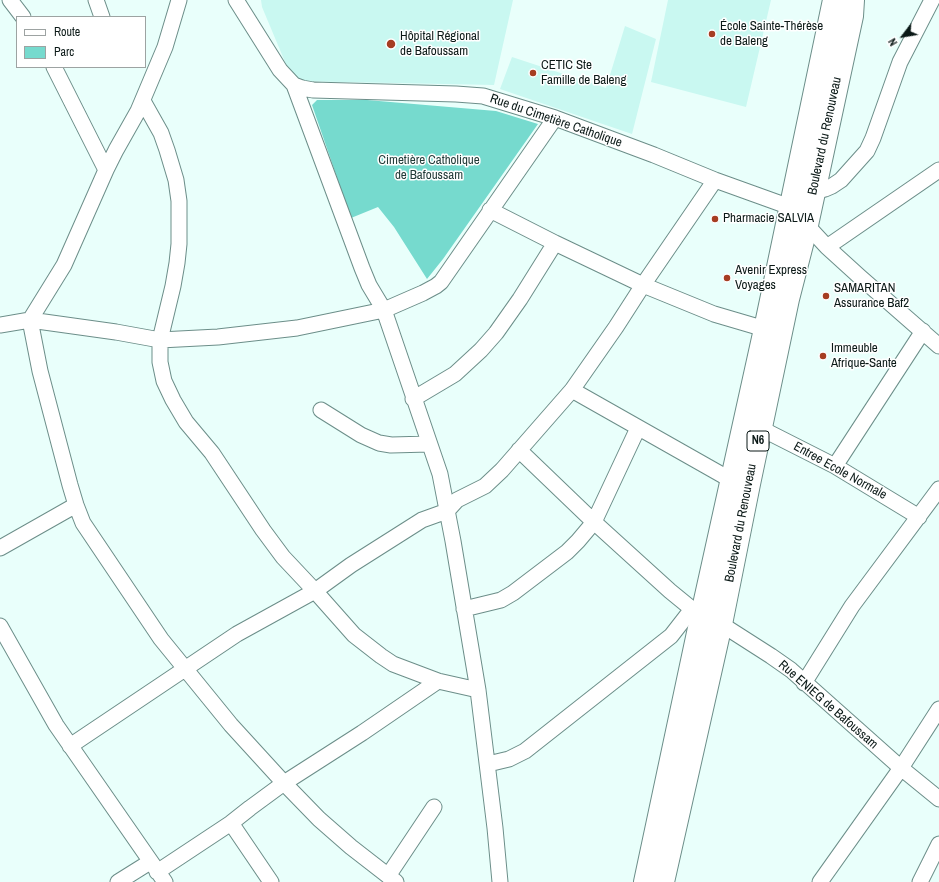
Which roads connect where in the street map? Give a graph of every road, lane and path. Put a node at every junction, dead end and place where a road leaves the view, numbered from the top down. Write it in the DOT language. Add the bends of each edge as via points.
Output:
graph roads {
  1 [pos="10,0"];
  2 [pos="96,0"];
  3 [pos="179,0"];
  4 [pos="236,0"];
  5 [pos="932,0"];
  6 [pos="840,2"];
  7 [pos="22,16"];
  8 [pos="102,16"];
  9 [pos="55,68"];
  10 [pos="294,85"];
  11 [pos="143,101"];
  12 [pos="555,118"];
  13 [pos="106,170"];
  14 [pos="939,170"];
  15 [pos="716,180"];
  16 [pos="799,196"];
  17 [pos="490,210"];
  18 [pos="807,225"];
  19 [pos="555,243"];
  20 [pos="827,247"];
  21 [pos="642,285"];
  22 [pos="384,310"];
  23 [pos="30,320"];
  24 [pos="0,325"];
  25 [pos="765,329"];
  26 [pos="923,331"];
  27 [pos="160,340"];
  28 [pos="939,346"];
  29 [pos="572,390"];
  30 [pos="413,399"];
  31 [pos="321,410"];
  32 [pos="638,428"];
  33 [pos="760,428"];
  34 [pos="429,444"];
  35 [pos="519,450"];
  36 [pos="836,466"];
  37 [pos="740,482"];
  38 [pos="939,489"];
  39 [pos="76,505"];
  40 [pos="447,511"];
  41 [pos="919,517"];
  42 [pos="594,522"];
  43 [pos="0,548"];
  44 [pos="315,591"];
  45 [pos="464,609"];
  46 [pos="706,617"];
  47 [pos="0,626"];
  48 [pos="184,668"];
  49 [pos="438,681"];
  50 [pos="804,682"];
  51 [pos="478,690"];
  52 [pos="939,709"];
  53 [pos="70,746"];
  54 [pos="488,764"];
  55 [pos="901,768"];
  56 [pos="284,784"];
  57 [pos="939,799"];
  58 [pos="434,807"];
  59 [pos="231,823"];
  60 [pos="939,844"];
  61 [pos="157,872"];
  62 [pos="392,879"];
  63 [pos="118,882"];
  64 [pos="271,882"];
  65 [pos="500,882"];
  66 [pos="645,882"];
  67 [pos="663,882"];
  68 [pos="820,882"];
  69 [pos="920,882"];
  1 -- 7 [label="street"];
  2 -- 8 [label="street"];
  3 -- 11 [label="street" via="165,47"];
  4 -- 10 [label="street" via="280,70"];
  5 -- 16 [label="street" via="900,62 867,151 841,180 824,189"];
  6 -- 16 [label="highway, Boulevard du Renouveau / N6"];
  9 -- 13 [label="street"];
  10 -- 12 [label="street, Rue du Cimetière Catholique" via="313,90 483,96"];
  10 -- 22 [label="street" via="369,286"];
  11 -- 13 [label="street"];
  11 -- 27 [label="street" via="161,133 176,180 179,201 180,244 174,286"];
  12 -- 15 [label="street, Rue du Cimetière Catholique"];
  12 -- 17 [label="street"];
  13 -- 23 [label="street" via="64,265"];
  14 -- 20 [label="street"];
  15 -- 16 [label="street, Rue du Cimetière Catholique"];
  15 -- 21 [label="street"];
  16 -- 18 [label="highway, Boulevard du Renouveau / N6"];
  16 -- 25 [label="highway, Boulevard du Renouveau / N6"];
  17 -- 19 [label="street"];
  17 -- 22 [label="street" via="436,286"];
  18 -- 20 [label="street"];
  18 -- 33 [label="highway, Boulevard du Renouveau / N6"];
  19 -- 21 [label="street"];
  19 -- 30 [label="street" via="520,299 482,350 454,374"];
  20 -- 26 [label="street"];
  21 -- 25 [label="street" via="714,314"];
  21 -- 29 [label="street"];
  22 -- 27 [label="street" via="297,328 218,337"];
  22 -- 30 [label="street"];
  23 -- 24 [label="street"];
  23 -- 27 [label="street"];
  23 -- 39 [label="street" via="40,371"];
  25 -- 37 [label="highway, Boulevard du Renouveau / N6"];
  26 -- 28 [label="street"];
  26 -- 36 [label="street"];
  27 -- 44 [label="street" via="160,362 164,381 173,400 283,557"];
  29 -- 32 [label="street"];
  29 -- 35 [label="street"];
  30 -- 34 [label="street"];
  31 -- 34 [label="street" via="379,444"];
  32 -- 37 [label="street"];
  32 -- 42 [label="street"];
  33 -- 36 [label="street, Entree Ecole Normale"];
  33 -- 37 [label="highway, Boulevard du Renouveau / N6"];
  34 -- 40 [label="street" via="440,474"];
  35 -- 40 [label="street" via="485,486 457,500"];
  35 -- 42 [label="street, Rue ENIEG de Bafoussam"];
  36 -- 41 [label="street, Entree Ecole Normale"];
  37 -- 46 [label="highway, Boulevard du Renouveau / N6"];
  38 -- 41 [label="street"];
  39 -- 43 [label="street"];
  39 -- 48 [label="street" via="83,523 161,639"];
  40 -- 44 [label="street" via="422,520"];
  40 -- 45 [label="street"];
  41 -- 50 [label="street" via="852,606"];
  42 -- 45 [label="street" via="567,552 520,588 500,600"];
  42 -- 46 [label="street, Rue ENIEG de Bafoussam" via="670,591"];
  44 -- 48 [label="street"];
  44 -- 49 [label="street" via="346,627 381,656 393,664"];
  45 -- 51 [label="street"];
  46 -- 50 [label="street, Rue ENIEG de Bafoussam" via="771,656"];
  46 -- 54 [label="street" via="672,636 525,751 509,759"];
  46 -- 66 [label="highway, Boulevard du Renouveau / N6"];
  46 -- 67 [label="highway, Boulevard du Renouveau / N6"];
  47 -- 53 [label="street"];
  48 -- 53 [label="street"];
  48 -- 56 [label="street"];
  49 -- 51 [label="street"];
  49 -- 56 [label="street"];
  50 -- 55 [label="street, Rue ENIEG de Bafoussam"];
  51 -- 54 [label="street"];
  52 -- 55 [label="street"];
  53 -- 61 [label="street"];
  54 -- 65 [label="street"];
  55 -- 57 [label="street, Rue ENIEG de Bafoussam"];
  55 -- 68 [label="street"];
  56 -- 59 [label="street"];
  56 -- 62 [label="street" via="319,819"];
  58 -- 62 [label="street"];
  59 -- 61 [label="street"];
  59 -- 64 [label="street"];
  60 -- 69 [label="street"];
  61 -- 63 [label="street"];
}
